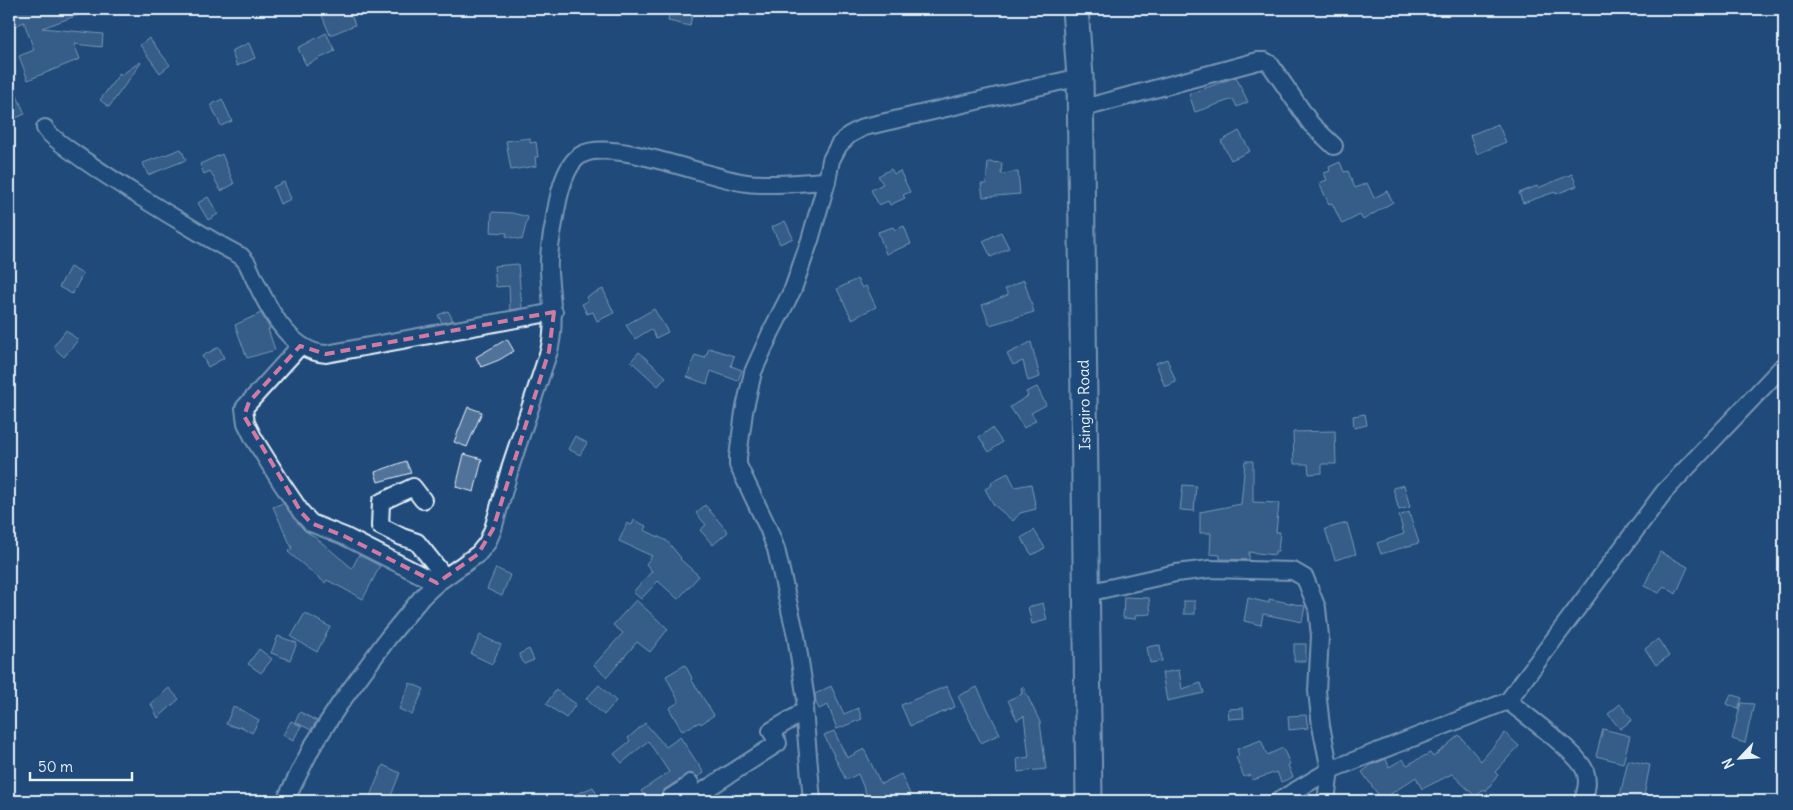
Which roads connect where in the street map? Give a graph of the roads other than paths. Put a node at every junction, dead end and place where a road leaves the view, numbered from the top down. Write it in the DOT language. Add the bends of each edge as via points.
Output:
graph roads {
  1 [pos="1075,9"];
  2 [pos="1080,77"];
  3 [pos="1080,109"];
  4 [pos="45,128"];
  5 [pos="1334,146"];
  6 [pos="827,181"];
  7 [pos="554,312"];
  8 [pos="300,346"];
  9 [pos="1784,365"];
  10 [pos="423,500"];
  11 [pos="441,580"];
  12 [pos="1087,593"];
  13 [pos="1508,701"];
  14 [pos="804,709"];
  15 [pos="1330,770"];
  16 [pos="690,783"];
  17 [pos="285,801"];
  18 [pos="674,801"];
  19 [pos="688,801"];
  20 [pos="812,801"];
  21 [pos="1089,801"];
  22 [pos="1278,801"];
  23 [pos="1326,801"];
  24 [pos="1583,801"];
  1 -- 2 [label="main road, Isingiro Road"];
  2 -- 3 [label="main road, Isingiro Road"];
  2 -- 6 [label="street" via="864,127 839,145 831,160"];
  3 -- 5 [label="street" via="1258,61 1270,64 1311,124"];
  3 -- 12 [label="main road, Isingiro Road"];
  4 -- 8 [label="street" via="53,138 109,177 241,256 277,320"];
  6 -- 7 [label="street" via="750,183 649,157 595,150 582,154 565,172 554,222 549,270"];
  6 -- 14 [label="street" via="793,289 753,372 738,457 740,471 776,549 803,673"];
  7 -- 8 [label="street" via="326,354"];
  7 -- 11 [label="street" via="549,351 493,529 478,554"];
  8 -- 11 [label="street" via="244,408 246,423 254,439 311,523"];
  9 -- 13 [label="street" via="1664,492"];
  10 -- 11 [label="street" via="413,487 381,502 380,526 417,542"];
  11 -- 17 [label="street" via="422,597 388,638 339,705 312,747"];
  12 -- 15 [label="street" via="1176,573 1210,569 1293,571 1305,578 1317,608 1320,636 1317,692"];
  12 -- 21 [label="main road, Isingiro Road"];
  13 -- 15 [label="street"];
  13 -- 24 [label="street" via="1573,754 1585,770 1588,783"];
  14 -- 19 [label="street" via="771,731 778,743"];
  14 -- 20 [label="street"];
  15 -- 22 [label="street"];
  15 -- 23 [label="street"];
  16 -- 18 [label="street" via="671,797"];
}
